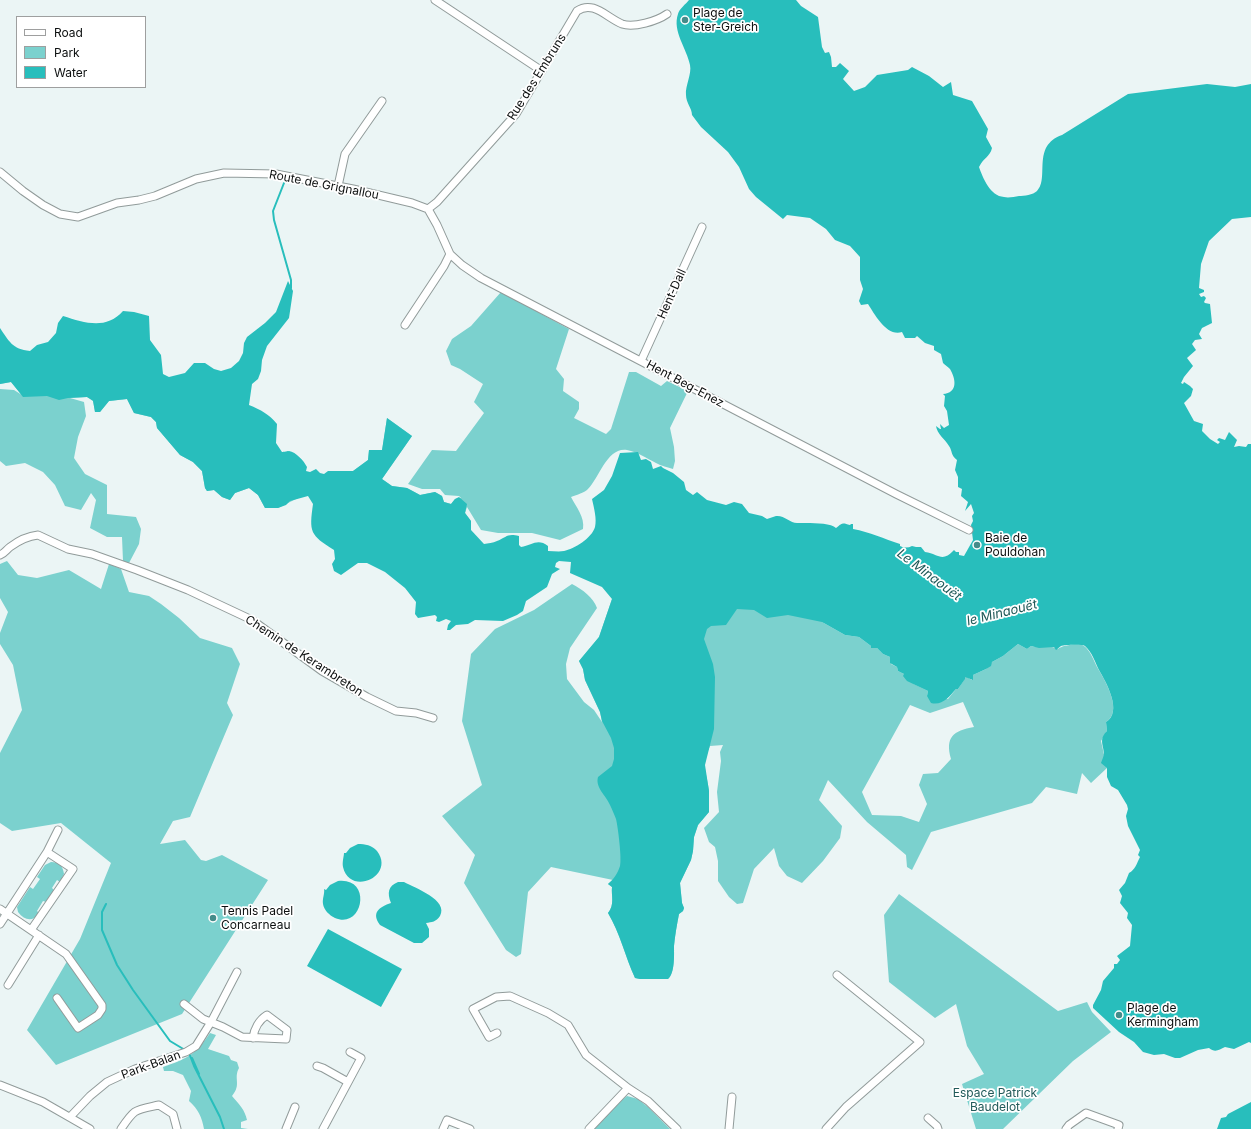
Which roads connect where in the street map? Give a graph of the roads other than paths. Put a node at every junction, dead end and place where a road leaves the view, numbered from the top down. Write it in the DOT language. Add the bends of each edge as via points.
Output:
graph roads {
  1 [pos="435,0"];
  2 [pos="667,14"];
  3 [pos="542,71"];
  4 [pos="382,101"];
  5 [pos="0,172"];
  6 [pos="338,186"];
  7 [pos="428,209"];
  8 [pos="702,227"];
  9 [pos="450,254"];
  10 [pos="405,325"];
  11 [pos="641,361"];
  12 [pos="969,530"];
  13 [pos="0,555"];
  14 [pos="433,718"];
  15 [pos="58,830"];
  16 [pos="47,852"];
  17 [pos="0,909"];
  18 [pos="7,914"];
  19 [pos="0,924"];
  20 [pos="32,930"];
  21 [pos="39,936"];
  22 [pos="237,972"];
  23 [pos="837,975"];
  24 [pos="8,985"];
  25 [pos="57,998"];
  26 [pos="184,1004"];
  27 [pos="211,1022"];
  28 [pos="497,1032"];
  29 [pos="253,1038"];
  30 [pos="350,1052"];
  31 [pos="317,1066"];
  32 [pos="348,1082"];
  33 [pos="0,1085"];
  34 [pos="628,1088"];
  35 [pos="732,1097"];
  36 [pos="295,1107"];
  37 [pos="70,1117"];
  38 [pos="928,1118"];
  39 [pos="1119,1127"];
  40 [pos="90,1129"];
  41 [pos="121,1129"];
  42 [pos="177,1129"];
  43 [pos="286,1129"];
  44 [pos="323,1129"];
  45 [pos="443,1129"];
  46 [pos="470,1129"];
  47 [pos="589,1129"];
  48 [pos="677,1129"];
  49 [pos="729,1129"];
  50 [pos="826,1129"];
  51 [pos="938,1129"];
  52 [pos="1066,1129"];
  1 -- 3 [label="street"];
  2 -- 3 [label="street, Rue des Embruns" via="638,25 629,25 621,23 594,4 585,5 577,11"];
  3 -- 7 [label="street, Rue des Embruns" via="516,114"];
  4 -- 6 [label="street" via="345,154"];
  5 -- 6 [label="street, Route de Grignallou" via="43,205 60,214 78,217 118,203 154,196 196,179 224,172 276,174"];
  6 -- 7 [label="street, Route de Grignallou"];
  7 -- 9 [label="street, Hent Beg-Enez"];
  8 -- 11 [label="street, Hent-Dall"];
  9 -- 10 [label="street"];
  9 -- 11 [label="street, Hent Beg-Enez" via="481,278"];
  11 -- 12 [label="street, Hent Beg-Enez"];
  13 -- 14 [label="street, Chemin de Kerambreton" via="11,546 38,535 68,549 92,554 137,570 252,620 322,671 367,697 396,711"];
  15 -- 16 [label="street"];
  16 -- 18 [label="street"];
  16 -- 20 [label="street" via="73,869"];
  17 -- 18 [label="street"];
  18 -- 19 [label="street"];
  18 -- 20 [label="street"];
  20 -- 21 [label="street"];
  21 -- 24 [label="street"];
  21 -- 25 [label="street" via="66,954 102,1005 102,1009 98,1015 78,1028"];
  22 -- 27 [label="street, Park-Balan"];
  23 -- 50 [label="street" via="920,1042 846,1106"];
  26 -- 27 [label="street" via="202,1019"];
  27 -- 29 [label="street" via="242,1037"];
  27 -- 37 [label="street, Park-Balan" via="191,1049 114,1078 90,1096"];
  28 -- 34 [label="street" via="489,1037 473,1009 496,997 510,996 568,1025 586,1055"];
  29 -- 29 [label="street" via="286,1039 287,1030 267,1015 254,1031"];
  30 -- 32 [label="street" via="361,1058"];
  31 -- 32 [label="street"];
  32 -- 44 [label="street"];
  33 -- 37 [label="street" via="43,1102"];
  34 -- 47 [label="street"];
  34 -- 48 [label="street" via="648,1101"];
  35 -- 49 [label="street"];
  36 -- 43 [label="street"];
  37 -- 40 [label="street"];
  38 -- 51 [label="street" via="938,1126"];
  39 -- 52 [label="street" via="1086,1113"];
  41 -- 42 [label="street" via="136,1110 158,1105 173,1114"];
  45 -- 46 [label="street" via="447,1120"];
}
